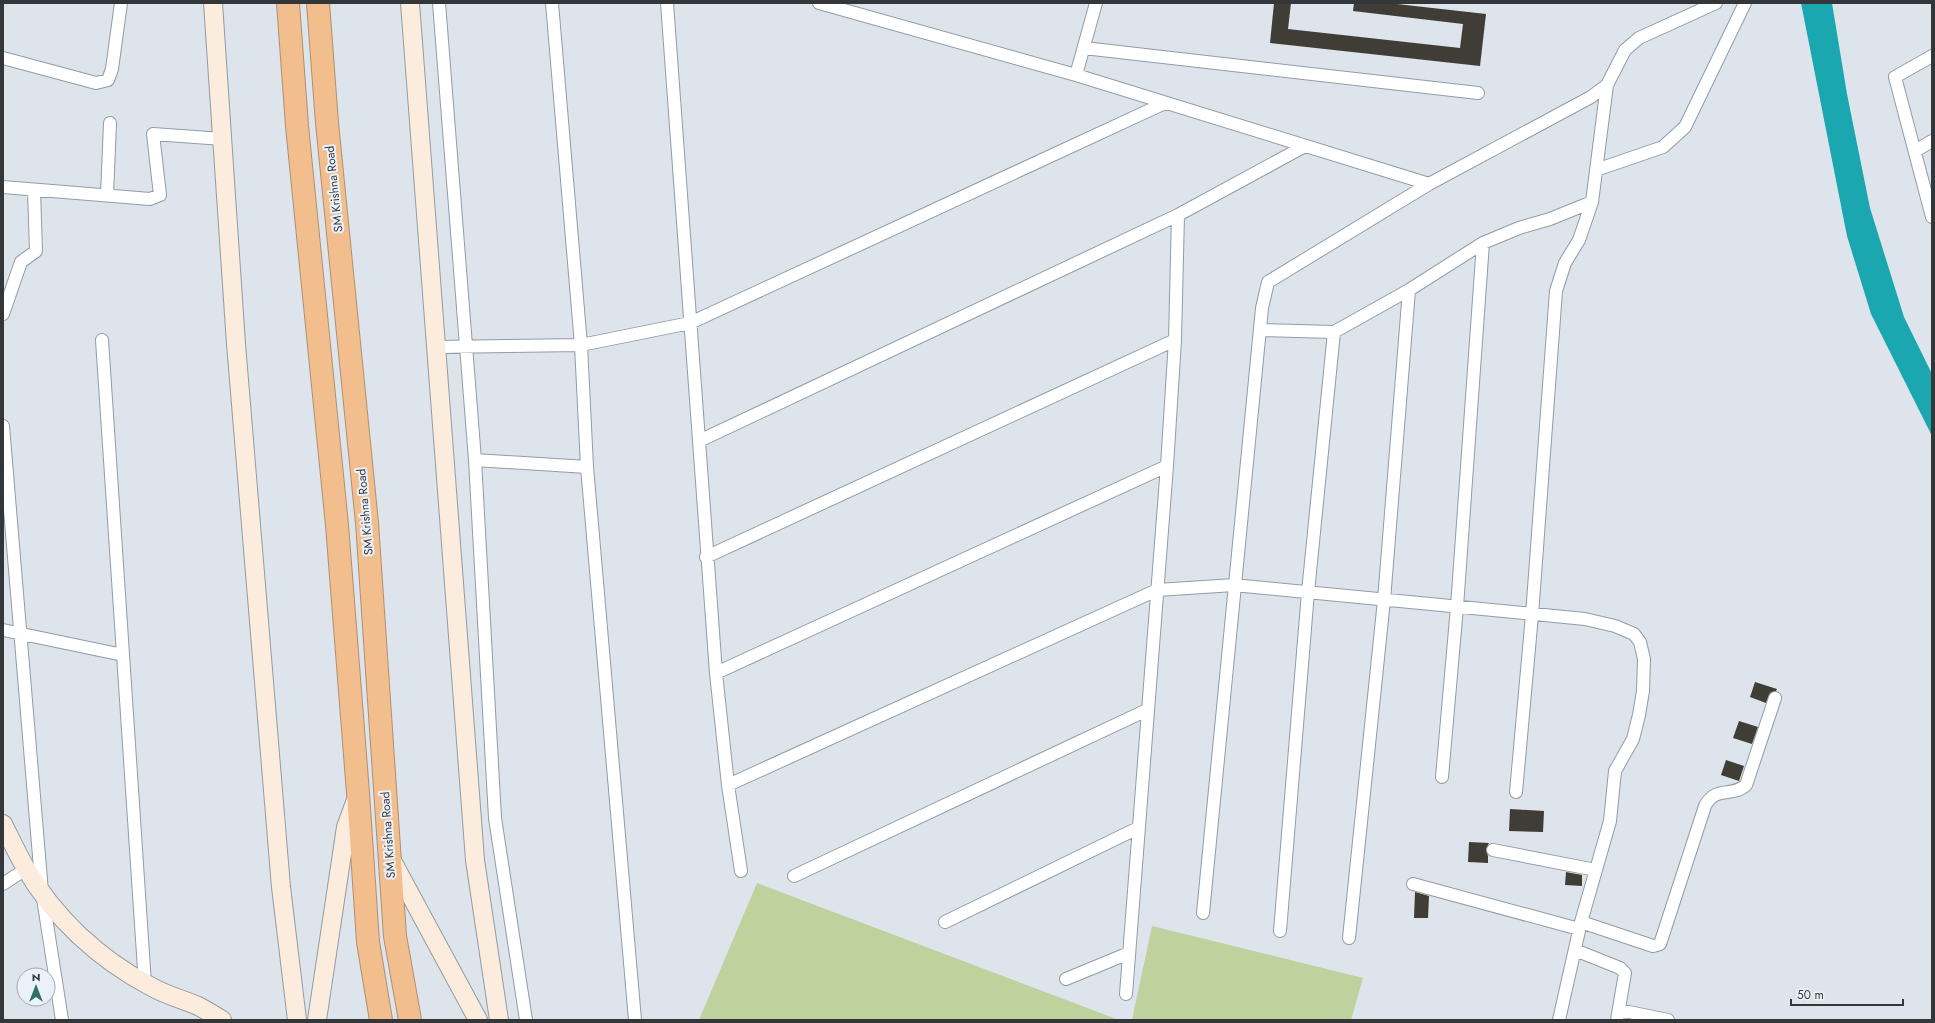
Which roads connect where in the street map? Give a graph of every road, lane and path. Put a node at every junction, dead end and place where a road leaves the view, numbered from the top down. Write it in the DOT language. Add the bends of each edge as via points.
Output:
graph roads {
  1 [pos="121,3"];
  2 [pos="213,3"];
  3 [pos="288,3"];
  4 [pos="318,3"];
  5 [pos="410,3"];
  6 [pos="439,3"];
  7 [pos="552,3"];
  8 [pos="667,3"];
  9 [pos="819,3"];
  10 [pos="1096,3"];
  11 [pos="1745,3"];
  12 [pos="1713,4"];
  13 [pos="1084,48"];
  14 [pos="1932,56"];
  15 [pos="3,58"];
  16 [pos="1076,75"];
  17 [pos="1607,85"];
  18 [pos="1478,93"];
  19 [pos="1165,103"];
  20 [pos="110,123"];
  21 [pos="223,140"];
  22 [pos="1932,141"];
  23 [pos="1305,146"];
  24 [pos="1914,151"];
  25 [pos="1596,170"];
  26 [pos="1429,184"];
  27 [pos="3,187"];
  28 [pos="34,190"];
  29 [pos="107,195"];
  30 [pos="1592,202"];
  31 [pos="1931,210"];
  32 [pos="1178,216"];
  33 [pos="1483,243"];
  34 [pos="1409,290"];
  35 [pos="3,314"];
  36 [pos="690,323"];
  37 [pos="1260,330"];
  38 [pos="1334,332"];
  39 [pos="102,340"];
  40 [pos="1175,340"];
  41 [pos="581,345"];
  42 [pos="465,346"];
  43 [pos="437,347"];
  44 [pos="3,426"];
  45 [pos="699,441"];
  46 [pos="475,460"];
  47 [pos="1167,466"];
  48 [pos="587,468"];
  49 [pos="706,557"];
  50 [pos="1234,585"];
  51 [pos="1157,590"];
  52 [pos="1308,592"];
  53 [pos="1384,600"];
  54 [pos="1457,607"];
  55 [pos="1532,615"];
  56 [pos="3,630"];
  57 [pos="20,634"];
  58 [pos="123,655"];
  59 [pos="716,673"];
  60 [pos="1775,698"];
  61 [pos="1147,710"];
  62 [pos="1442,777"];
  63 [pos="728,785"];
  64 [pos="1516,792"];
  65 [pos="358,793"];
  66 [pos="3,824"];
  67 [pos="1138,828"];
  68 [pos="1493,850"];
  69 [pos="389,855"];
  70 [pos="26,869"];
  71 [pos="1596,870"];
  72 [pos="741,871"];
  73 [pos="794,876"];
  74 [pos="3,884"];
  75 [pos="1413,884"];
  76 [pos="42,892"];
  77 [pos="1203,913"];
  78 [pos="945,922"];
  79 [pos="1580,926"];
  80 [pos="1280,931"];
  81 [pos="1349,938"];
  82 [pos="1574,950"];
  83 [pos="1129,953"];
  84 [pos="1066,979"];
  85 [pos="145,984"];
  86 [pos="1126,994"];
  87 [pos="200,1013"];
  88 [pos="1618,1015"];
  89 [pos="62,1020"];
  90 [pos="222,1020"];
  91 [pos="297,1020"];
  92 [pos="317,1020"];
  93 [pos="381,1020"];
  94 [pos="410,1020"];
  95 [pos="478,1020"];
  96 [pos="499,1020"];
  97 [pos="526,1020"];
  98 [pos="635,1020"];
  99 [pos="1559,1020"];
  100 [pos="1668,1020"];
  1 -- 15 [label="street" via="108,80 96,83"];
  2 -- 21 [label="street"];
  3 -- 65 [label="highway" via="298,133 337,525"];
  4 -- 69 [label="highway, SM Krishna Road" via="327,123 367,523"];
  5 -- 43 [label="street"];
  6 -- 42 [label="street"];
  7 -- 41 [label="street"];
  8 -- 36 [label="street"];
  9 -- 16 [label="street"];
  10 -- 13 [label="street"];
  11 -- 25 [label="street" via="1685,127 1663,147"];
  12 -- 17 [label="street" via="1639,38 1625,50"];
  13 -- 16 [label="street"];
  13 -- 18 [label="street"];
  14 -- 24 [label="street" via="1895,77"];
  16 -- 19 [label="street"];
  17 -- 25 [label="street"];
  17 -- 26 [label="street" via="1591,97"];
  19 -- 23 [label="street"];
  19 -- 36 [label="street"];
  20 -- 29 [label="street"];
  21 -- 29 [label="street" via="153,134 160,195 150,199"];
  21 -- 91 [label="street" via="236,344 278,848"];
  22 -- 24 [label="street"];
  23 -- 26 [label="street"];
  23 -- 32 [label="street"];
  24 -- 31 [label="street"];
  25 -- 30 [label="street"];
  26 -- 37 [label="street" via="1268,282"];
  27 -- 28 [label="street"];
  28 -- 29 [label="street"];
  28 -- 35 [label="street" via="36,251 21,262"];
  30 -- 33 [label="street"];
  30 -- 55 [label="street" via="1579,240 1565,263 1556,291"];
  32 -- 40 [label="street"];
  32 -- 45 [label="street"];
  33 -- 34 [label="street"];
  33 -- 54 [label="street"];
  34 -- 38 [label="street"];
  34 -- 53 [label="street"];
  36 -- 41 [label="street"];
  36 -- 45 [label="street"];
  37 -- 38 [label="street"];
  37 -- 50 [label="street"];
  38 -- 52 [label="street"];
  39 -- 58 [label="street"];
  40 -- 47 [label="street"];
  40 -- 49 [label="street"];
  41 -- 42 [label="street"];
  41 -- 48 [label="street"];
  42 -- 43 [label="street"];
  42 -- 46 [label="street"];
  43 -- 96 [label="street" via="475,860"];
  44 -- 57 [label="street"];
  45 -- 49 [label="street"];
  46 -- 48 [label="street"];
  46 -- 97 [label="street" via="495,818"];
  47 -- 51 [label="street"];
  47 -- 59 [label="street"];
  48 -- 98 [label="street"];
  49 -- 59 [label="street"];
  50 -- 51 [label="street"];
  50 -- 52 [label="street"];
  50 -- 77 [label="street"];
  51 -- 61 [label="street"];
  51 -- 63 [label="street"];
  52 -- 53 [label="street"];
  52 -- 80 [label="street"];
  53 -- 54 [label="street"];
  53 -- 81 [label="street"];
  54 -- 55 [label="street"];
  54 -- 62 [label="street"];
  55 -- 64 [label="street"];
  55 -- 71 [label="street" via="1585,619 1615,626 1634,634 1640,642 1644,659 1639,715 1633,739 1615,771 1610,821"];
  56 -- 57 [label="street"];
  57 -- 58 [label="street"];
  57 -- 76 [label="street"];
  58 -- 85 [label="street"];
  59 -- 63 [label="street"];
  60 -- 79 [label="street" via="1746,785 1736,791 1714,794 1705,806 1660,944 1653,946"];
  61 -- 67 [label="street"];
  61 -- 73 [label="street"];
  63 -- 72 [label="street"];
  65 -- 92 [label="street" via="346,827"];
  65 -- 93 [label="highway" via="368,942"];
  66 -- 70 [label="street"];
  67 -- 78 [label="street"];
  67 -- 83 [label="street"];
  68 -- 71 [label="street"];
  69 -- 94 [label="highway, SM Krishna Road" via="394,936"];
  69 -- 95 [label="street"];
  70 -- 74 [label="street"];
  70 -- 76 [label="street"];
  71 -- 79 [label="street"];
  75 -- 79 [label="street"];
  76 -- 85 [label="street" via="90,946"];
  76 -- 89 [label="street"];
  79 -- 82 [label="street"];
  82 -- 88 [label="street" via="1625,972"];
  82 -- 99 [label="street"];
  83 -- 84 [label="street"];
  83 -- 86 [label="street"];
  85 -- 87 [label="street"];
  87 -- 90 [label="street"];
  88 -- 100 [label="street"];
}
